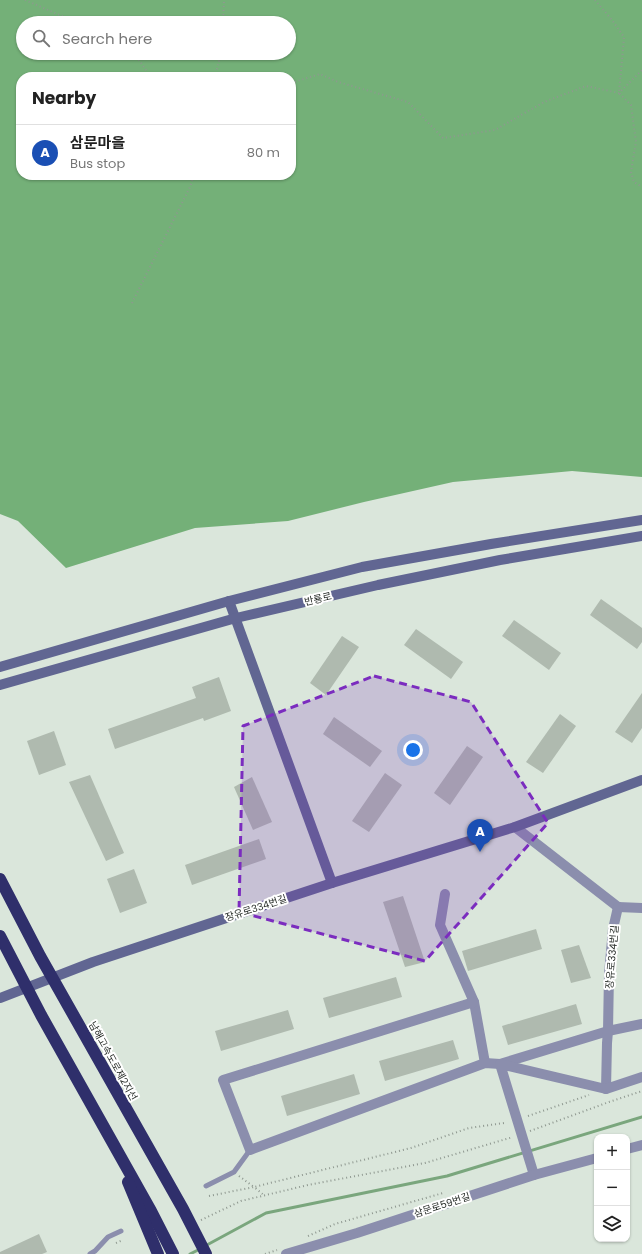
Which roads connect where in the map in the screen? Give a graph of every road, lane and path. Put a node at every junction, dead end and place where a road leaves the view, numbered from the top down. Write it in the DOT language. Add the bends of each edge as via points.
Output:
graph roads {
  1 [pos="25,0"];
  2 [pos="224,0"];
  3 [pos="595,0"];
  4 [pos="62,16"];
  5 [pos="223,16"];
  6 [pos="139,60"];
  7 [pos="219,60"];
  8 [pos="642,70"];
  9 [pos="147,72"];
  10 [pos="216,72"];
  11 [pos="296,81"];
  12 [pos="619,93"];
  13 [pos="192,180"];
  14 [pos="642,187"];
  15 [pos="132,303"];
  16 [pos="642,520"];
  17 [pos="642,536"];
  18 [pos="229,601"];
  19 [pos="236,618"];
  20 [pos="0,666"];
  21 [pos="0,685"];
  22 [pos="642,780"];
  23 [pos="515,827"];
  24 [pos="0,879"];
  25 [pos="332,883"];
  26 [pos="445,894"];
  27 [pos="618,907"];
  28 [pos="642,908"];
  29 [pos="0,936"];
  30 [pos="0,998"];
  31 [pos="474,1002"];
  32 [pos="642,1024"];
  33 [pos="608,1031"];
  34 [pos="485,1063"];
  35 [pos="500,1064"];
  36 [pos="642,1077"];
  37 [pos="606,1090"];
  38 [pos="642,1091"];
  39 [pos="528,1116"];
  40 [pos="504,1123"];
  41 [pos="105,1130"];
  42 [pos="529,1131"];
  43 [pos="514,1136"];
  44 [pos="642,1145"];
  45 [pos="630,1148"];
  46 [pos="250,1150"];
  47 [pos="594,1159"];
  48 [pos="234,1172"];
  49 [pos="534,1175"];
  50 [pos="206,1186"];
  51 [pos="254,1187"];
  52 [pos="208,1196"];
  53 [pos="265,1196"];
  54 [pos="200,1220"];
  55 [pos="121,1231"];
  56 [pos="92,1253"];
  57 [pos="270,1253"];
  58 [pos="158,1254"];
  59 [pos="173,1254"];
  60 [pos="206,1254"];
  61 [pos="265,1254"];
  62 [pos="286,1254"];
  1 -- 4 [label="path"];
  2 -- 5 [label="path"];
  3 -- 12 [label="path" via="624,37"];
  6 -- 9 [label="path"];
  7 -- 10 [label="path"];
  8 -- 12 [label="path"];
  11 -- 12 [label="path" via="320,74 338,82 408,102 443,138 495,130 544,102 586,86"];
  12 -- 14 [label="path" via="631,105 636,142 631,172 634,182"];
  13 -- 15 [label="path"];
  16 -- 18 [label="street, 반룡로" via="362,567"];
  17 -- 19 [label="street, 반룡로" via="500,560"];
  18 -- 19 [label="street"];
  18 -- 20 [label="street, 반룡로"];
  19 -- 21 [label="street, 반룡로"];
  19 -- 25 [label="street"];
  22 -- 23 [label="street, 장유로334번길"];
  23 -- 25 [label="street, 장유로334번길"];
  23 -- 27 [label="street"];
  24 -- 60 [label="highway, 남해고속도로제2지선" via="40,956 183,1208"];
  25 -- 30 [label="street, 장유로334번길" via="93,962"];
  26 -- 31 [label="street" via="440,925"];
  27 -- 28 [label="street"];
  27 -- 33 [label="street, 장유로334번길" via="613,929 609,974"];
  29 -- 41 [label="highway"];
  31 -- 34 [label="street"];
  31 -- 46 [label="street" via="223,1080"];
  32 -- 33 [label="street"];
  33 -- 35 [label="street"];
  33 -- 37 [label="street, 장유로334번길"];
  34 -- 35 [label="street"];
  34 -- 46 [label="street"];
  35 -- 37 [label="street"];
  35 -- 49 [label="street"];
  36 -- 37 [label="street"];
  37 -- 39 [label="path"];
  38 -- 42 [label="path"];
  40 -- 51 [label="path" via="468,1128 411,1148"];
  41 -- 58 [label="highway"];
  41 -- 59 [label="highway"];
  43 -- 53 [label="path" via="425,1163 308,1185"];
  44 -- 45 [label="street"];
  46 -- 48 [label="lane"];
  47 -- 49 [label="street, 삼문로59번길"];
  48 -- 50 [label="lane"];
  48 -- 51 [label="path"];
  49 -- 62 [label="street, 삼문로59번길"];
  51 -- 52 [label="path"];
  51 -- 53 [label="path"];
  53 -- 54 [label="path" via="241,1201"];
  55 -- 56 [label="lane" via="108,1237"];
  57 -- 61 [label="path"];
}
